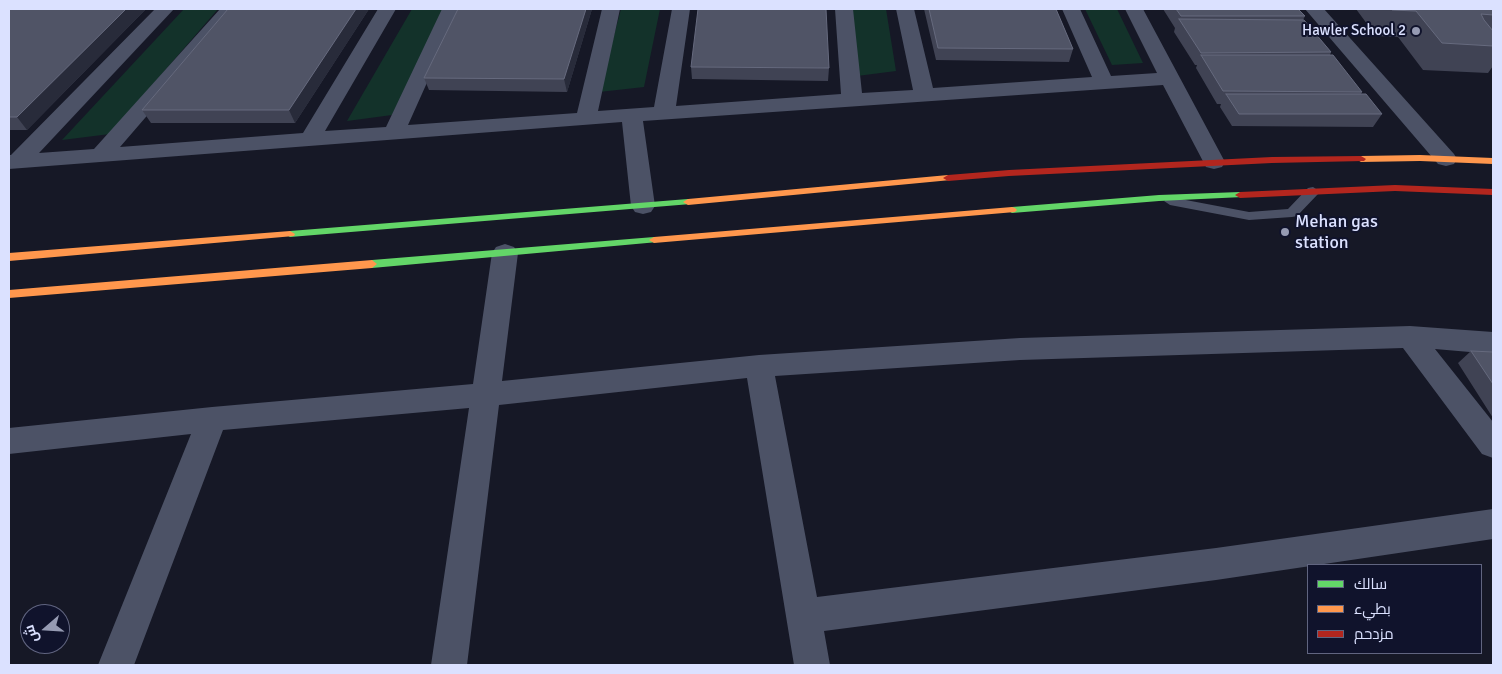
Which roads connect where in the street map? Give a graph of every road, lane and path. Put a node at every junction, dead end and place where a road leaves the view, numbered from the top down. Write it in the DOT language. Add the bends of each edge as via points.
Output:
graph roads {
  1 [pos="165,9"];
  2 [pos="230,9"];
  3 [pos="387,9"];
  4 [pos="451,9"];
  5 [pos="611,9"];
  6 [pos="681,9"];
  7 [pos="844,9"];
  8 [pos="904,9"];
  9 [pos="1071,9"];
  10 [pos="1134,9"];
  11 [pos="1314,9"];
  12 [pos="1170,78"];
  13 [pos="1104,82"];
  14 [pos="924,95"];
  15 [pos="852,100"];
  16 [pos="664,113"];
  17 [pos="632,115"];
  18 [pos="586,119"];
  19 [pos="394,133"];
  20 [pos="310,139"];
  21 [pos="101,155"];
  22 [pos="1446,159"];
  23 [pos="13,161"];
  24 [pos="1214,162"];
  25 [pos="1493,162"];
  26 [pos="1313,192"];
  27 [pos="1493,192"];
  28 [pos="1159,198"];
  29 [pos="643,206"];
  30 [pos="505,253"];
  31 [pos="9,257"];
  32 [pos="9,294"];
  33 [pos="1410,337"];
  34 [pos="1493,343"];
  35 [pos="759,366"];
  36 [pos="485,395"];
  37 [pos="212,419"];
  38 [pos="9,442"];
  39 [pos="1493,445"];
  40 [pos="1493,524"];
  41 [pos="804,616"];
  42 [pos="116,665"];
  43 [pos="449,665"];
  44 [pos="812,665"];
  1 -- 23 [label="street"];
  2 -- 21 [label="street"];
  3 -- 20 [label="street"];
  4 -- 19 [label="street"];
  5 -- 18 [label="street"];
  6 -- 16 [label="street"];
  7 -- 15 [label="street"];
  8 -- 14 [label="street"];
  9 -- 13 [label="street"];
  10 -- 12 [label="street"];
  11 -- 22 [label="street"];
  12 -- 13 [label="street"];
  12 -- 24 [label="street"];
  13 -- 14 [label="street"];
  14 -- 15 [label="street"];
  15 -- 16 [label="street"];
  16 -- 17 [label="street"];
  17 -- 18 [label="street"];
  17 -- 29 [label="street"];
  18 -- 19 [label="street"];
  19 -- 20 [label="street"];
  20 -- 21 [label="street"];
  21 -- 23 [label="street"];
  22 -- 24 [label="main road"];
  22 -- 25 [label="main road"];
  24 -- 29 [label="main road" via="1009,173"];
  26 -- 27 [label="main road" via="1394,188"];
  26 -- 28 [label="main road"];
  26 -- 28 [label="lane" via="1292,213 1249,216"];
  28 -- 30 [label="main road"];
  29 -- 31 [label="main road"];
  30 -- 32 [label="main road"];
  30 -- 36 [label="street"];
  33 -- 34 [label="street"];
  33 -- 35 [label="street" via="1020,349"];
  33 -- 39 [label="street"];
  35 -- 36 [label="street"];
  35 -- 41 [label="street"];
  36 -- 37 [label="street"];
  36 -- 43 [label="street"];
  37 -- 38 [label="street"];
  37 -- 42 [label="street"];
  40 -- 41 [label="street" via="1216,564"];
  41 -- 44 [label="street"];
}
